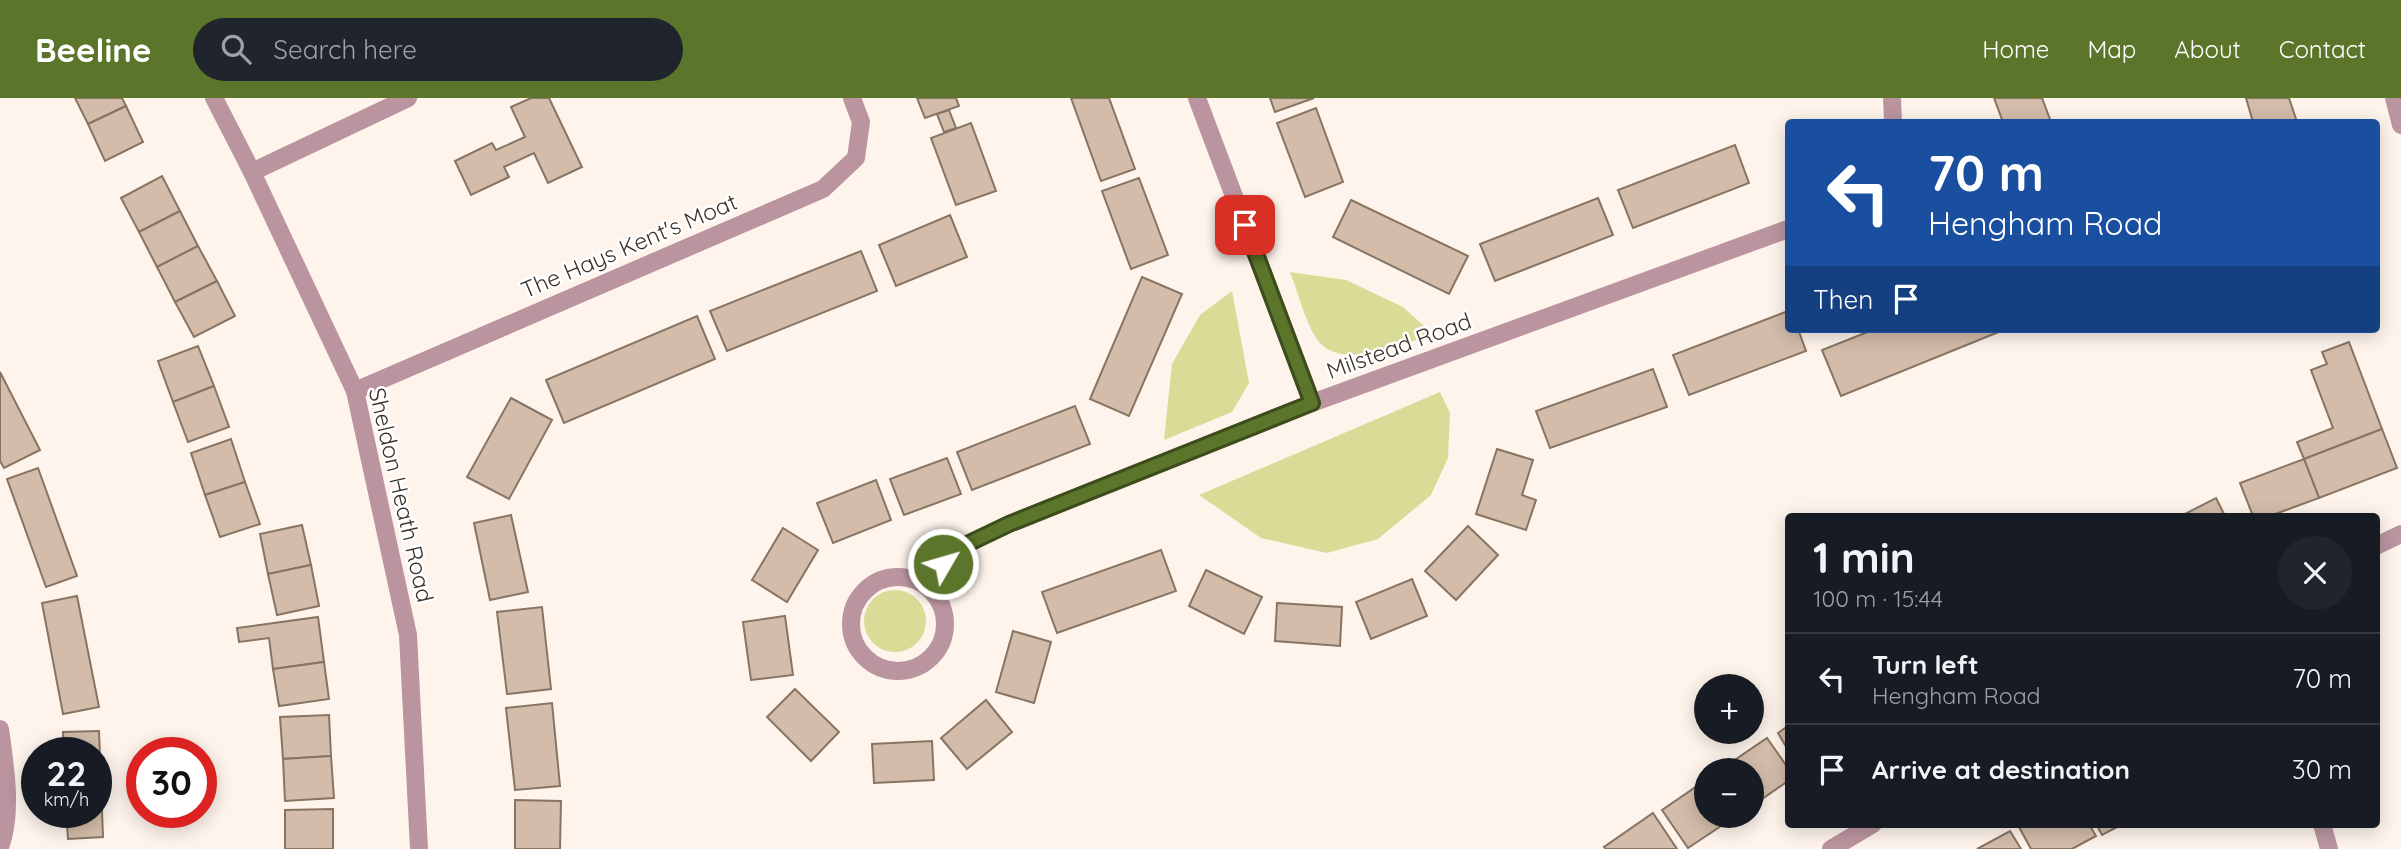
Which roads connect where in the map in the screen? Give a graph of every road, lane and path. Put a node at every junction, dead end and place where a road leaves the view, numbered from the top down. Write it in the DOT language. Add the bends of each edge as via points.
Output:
graph roads {
  1 [pos="214,98"];
  2 [pos="408,98"];
  3 [pos="852,98"];
  4 [pos="1197,98"];
  5 [pos="1892,98"];
  6 [pos="2395,98"];
  7 [pos="1893,119"];
  8 [pos="2401,125"];
  9 [pos="253,172"];
  10 [pos="1785,230"];
  11 [pos="355,391"];
  12 [pos="1312,403"];
  13 [pos="2401,534"];
  14 [pos="2380,544"];
  15 [pos="923,582"];
  16 [pos="0,729"];
  17 [pos="1865,828"];
  18 [pos="2323,828"];
  19 [pos="0,847"];
  20 [pos="419,849"];
  21 [pos="1831,849"];
  22 [pos="2329,849"];
  1 -- 9 [label="street, Sheldon Heath Road"];
  2 -- 9 [label="street"];
  3 -- 11 [label="street, The Hays Kent's Moat" via="861,122 856,158 823,189"];
  4 -- 12 [label="street"];
  5 -- 7 [label="street"];
  6 -- 8 [label="street"];
  9 -- 11 [label="street, Sheldon Heath Road"];
  10 -- 12 [label="street, Milstead Road"];
  11 -- 20 [label="street, Sheldon Heath Road" via="408,635"];
  12 -- 15 [label="street, Milstead Road" via="1009,524 963,546"];
  13 -- 14 [label="street"];
  15 -- 15 [label="street" via="942,603 946,616 942,644 911,670 883,669 870,662 853,639 853,610 859,597 881,579 895,576"];
  16 -- 19 [label="street" via="5,833"];
  17 -- 21 [label="street"];
  18 -- 22 [label="street"];
}
